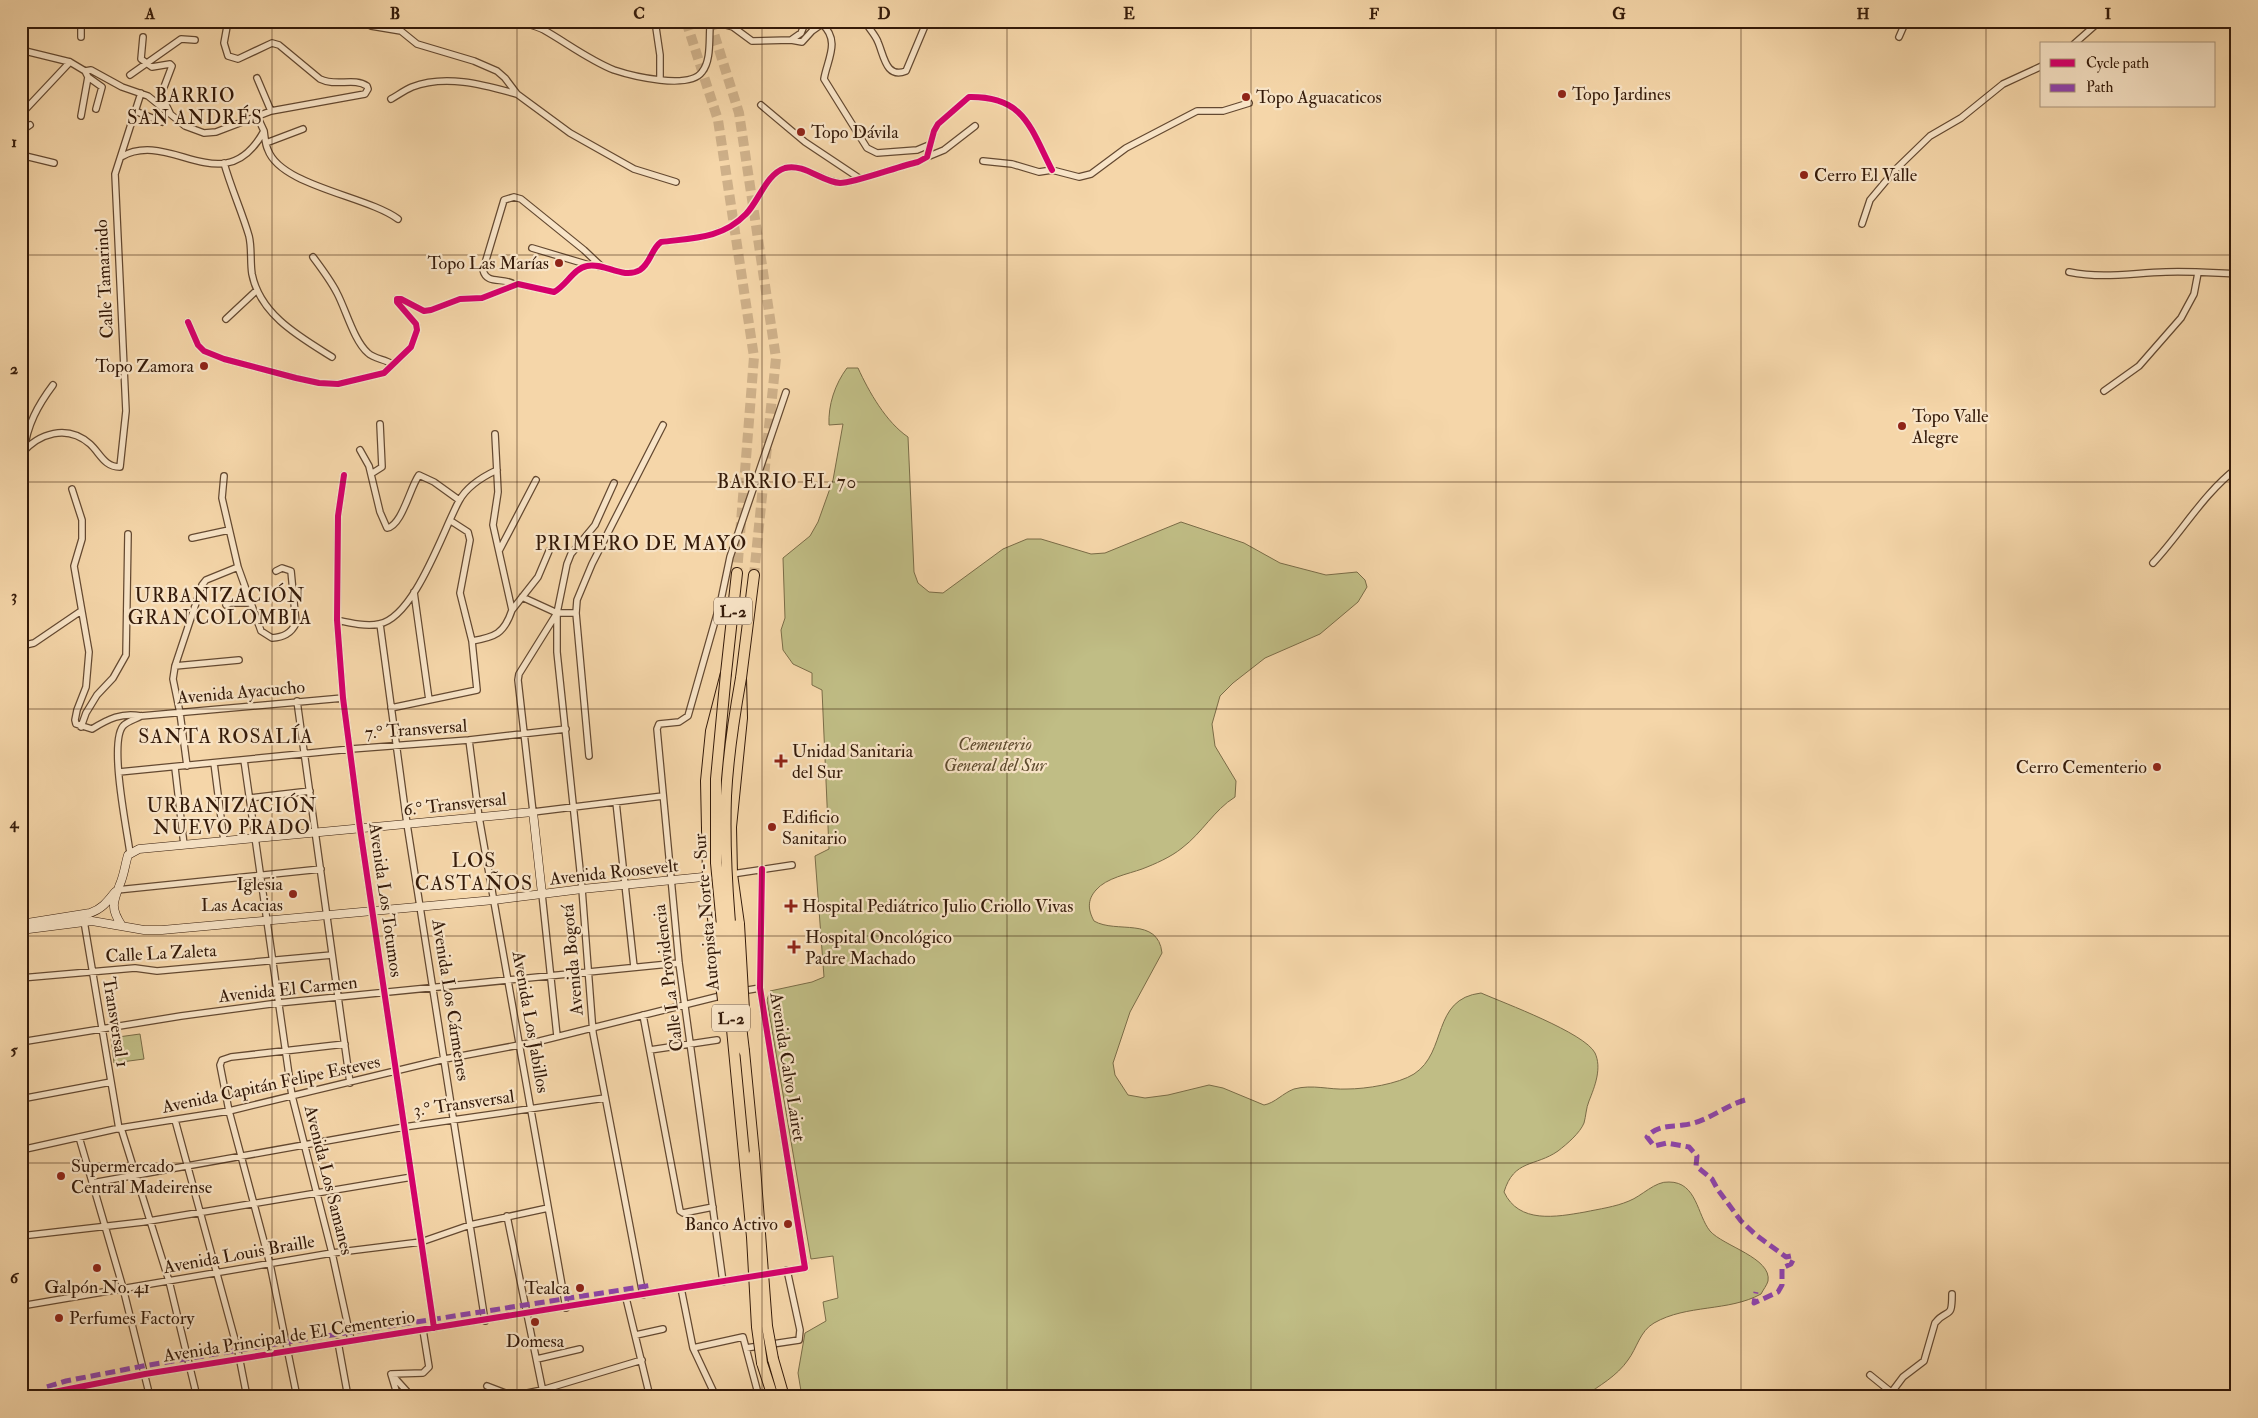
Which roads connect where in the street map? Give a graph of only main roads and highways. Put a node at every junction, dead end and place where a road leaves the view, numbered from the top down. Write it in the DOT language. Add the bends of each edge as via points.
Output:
graph roads {
  1 [pos="737,573"];
  2 [pos="754,575"];
  3 [pos="726,673"];
  4 [pos="741,678"];
  5 [pos="732,1029"];
  6 [pos="744,1051"];
  7 [pos="773,1397"];
  8 [pos="784,1397"];
  1 -- 3 [label="highway, Autopista Norte - Sur / L-2"];
  2 -- 4 [label="highway, Autopista Norte - Sur / L-2"];
  3 -- 5 [label="highway, Autopista Norte - Sur / L-2, bridge" via="715,821 719,903"];
  3 -- 5 [label="highway, bridge" via="711,731 707,796 708,877 720,982"];
  4 -- 6 [label="highway, bridge" via="742,718 732,799 732,874 744,996"];
  4 -- 6 [label="highway, Autopista Norte - Sur / L-2, bridge" via="728,767 725,837 732,947"];
  5 -- 7 [label="highway, Autopista Norte - Sur / L-2, bridge" via="752,1237 757,1327 762,1363"];
  6 -- 8 [label="highway, Autopista Norte - Sur / L-2, bridge" via="768,1326 772,1359"];
}
